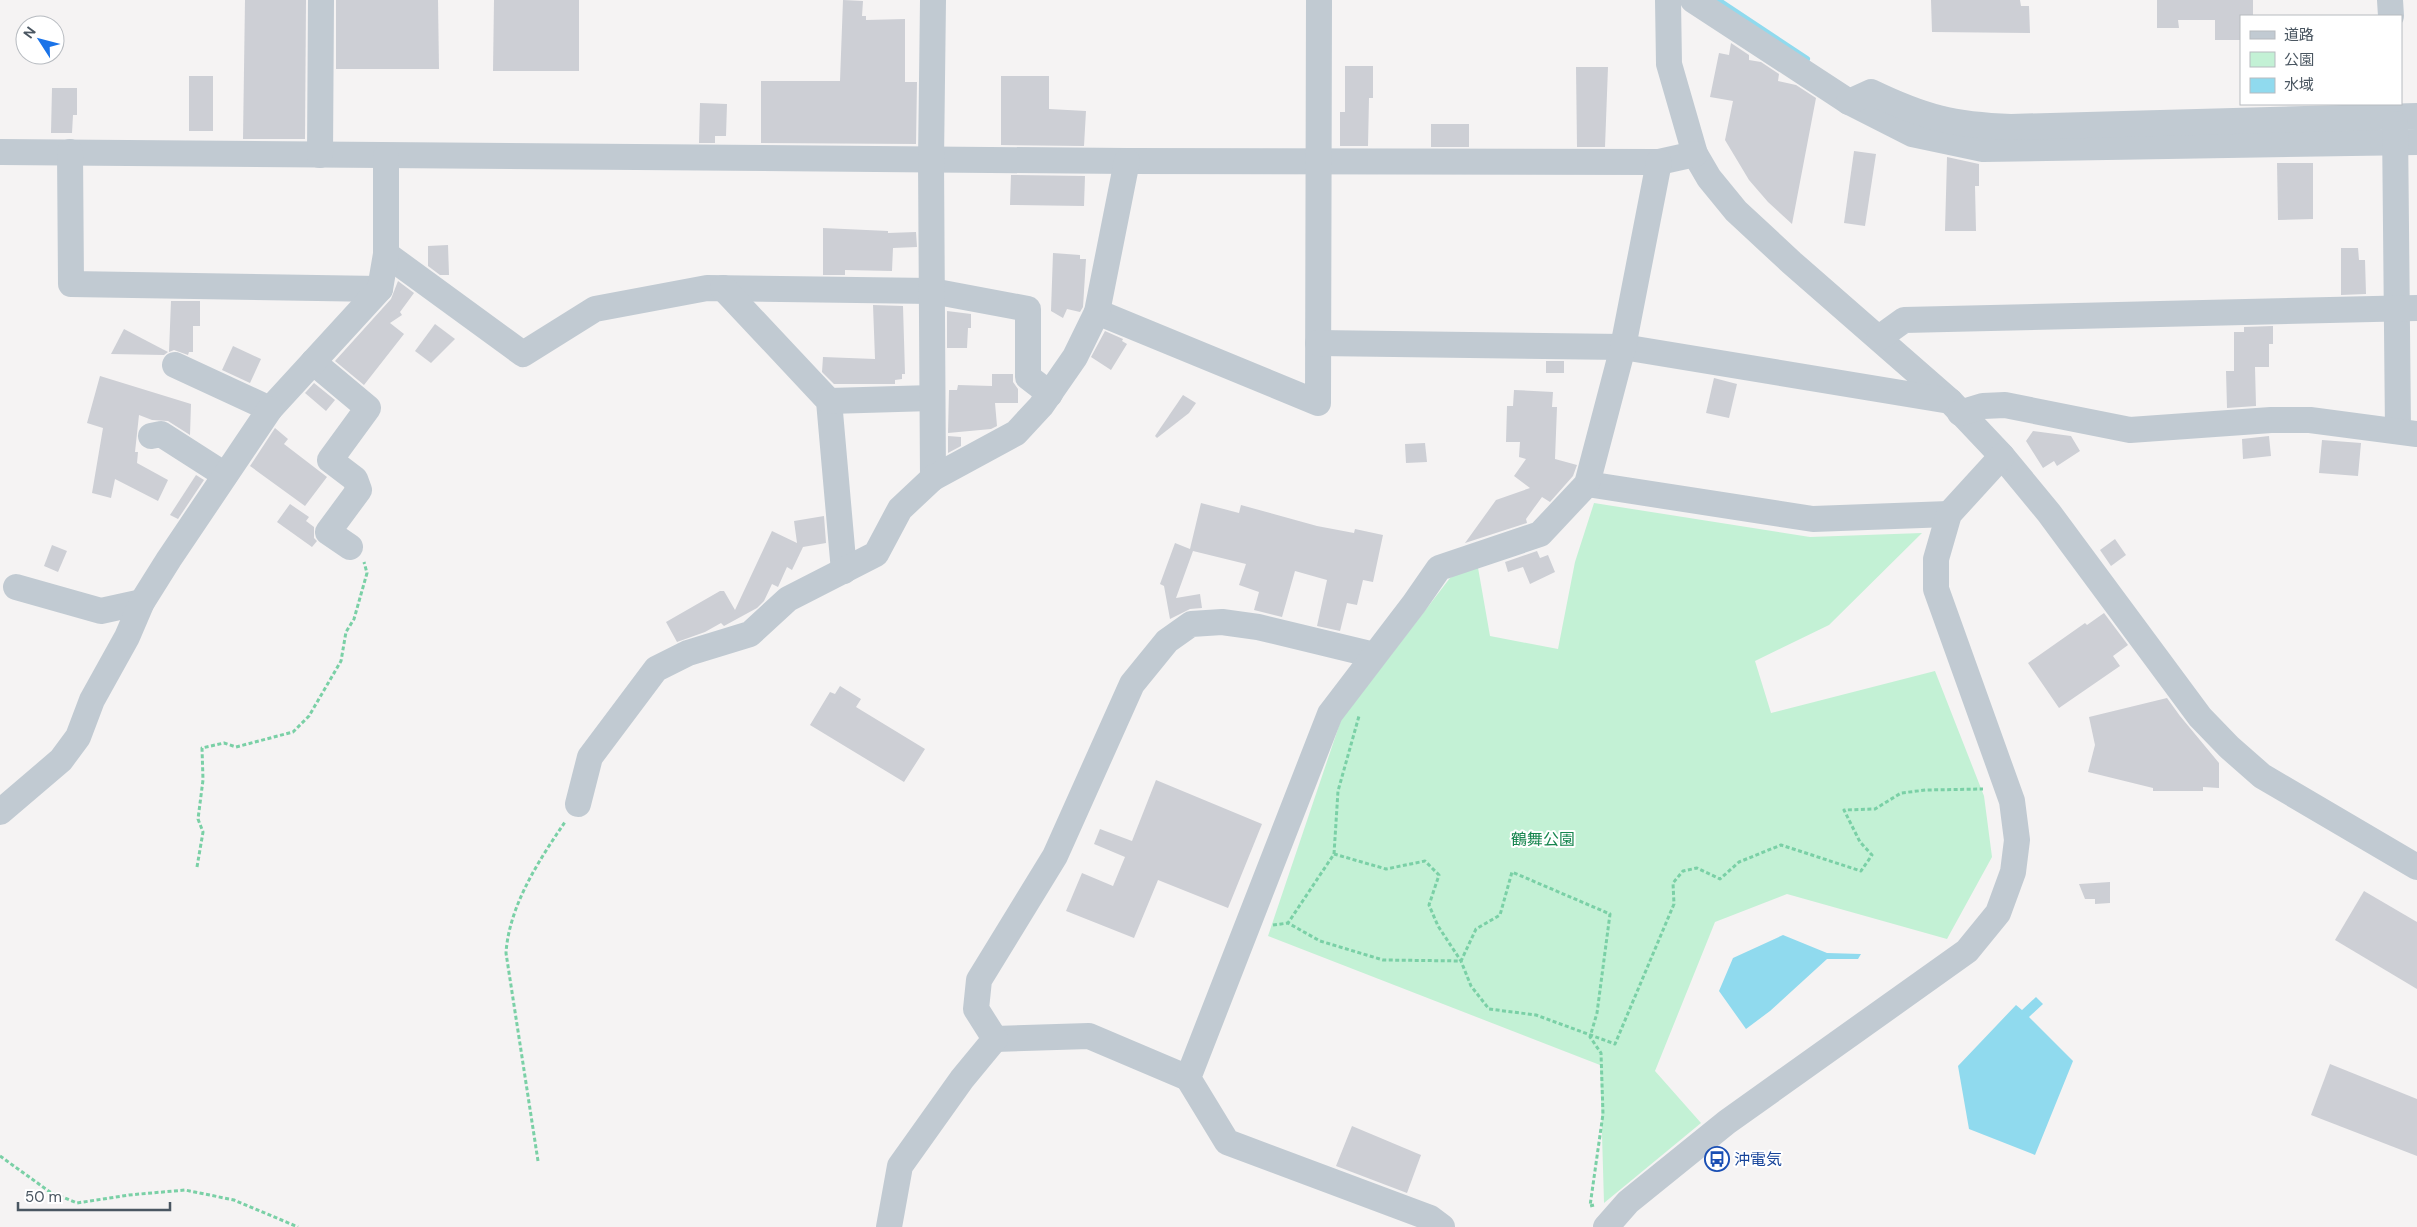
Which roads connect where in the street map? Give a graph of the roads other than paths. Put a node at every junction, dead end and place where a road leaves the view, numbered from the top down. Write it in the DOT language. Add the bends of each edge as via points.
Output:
graph roads {
  1 [pos="322,0"];
  2 [pos="933,0"];
  3 [pos="1319,0"];
  4 [pos="1668,0"];
  5 [pos="1693,0"];
  6 [pos="2390,0"];
  7 [pos="2391,15"];
  8 [pos="1850,102"];
  9 [pos="2402,112"];
  10 [pos="2406,142"];
  11 [pos="0,152"];
  12 [pos="70,152"];
  13 [pos="1695,154"];
  14 [pos="320,155"];
  15 [pos="386,156"];
  16 [pos="931,160"];
  17 [pos="1128,161"];
  18 [pos="1319,161"];
  19 [pos="1659,162"];
  20 [pos="386,254"];
  21 [pos="723,288"];
  22 [pos="380,289"];
  23 [pos="932,291"];
  24 [pos="2407,308"];
  25 [pos="1097,312"];
  26 [pos="1879,338"];
  27 [pos="1318,343"];
  28 [pos="1623,347"];
  29 [pos="313,362"];
  30 [pos="175,365"];
  31 [pos="1050,394"];
  32 [pos="932,398"];
  33 [pos="829,401"];
  34 [pos="1955,407"];
  35 [pos="270,410"];
  36 [pos="2407,432"];
  37 [pos="151,436"];
  38 [pos="2002,456"];
  39 [pos="225,475"];
  40 [pos="933,478"];
  41 [pos="1587,484"];
  42 [pos="1949,514"];
  43 [pos="350,547"];
  44 [pos="844,571"];
  45 [pos="16,587"];
  46 [pos="142,602"];
  47 [pos="1374,655"];
  48 [pos="578,804"];
  49 [pos="0,812"];
  50 [pos="2417,867"];
  51 [pos="994,1039"];
  52 [pos="1188,1078"];
  53 [pos="889,1227"];
  54 [pos="1442,1227"];
  55 [pos="1606,1227"];
  1 -- 14 [label="street"];
  2 -- 16 [label="street"];
  3 -- 18 [label="street"];
  4 -- 13 [label="street" via="1668,64"];
  5 -- 8 [label="street"];
  6 -- 7 [label="street"];
  8 -- 9 [label="street" via="1871,92 1912,112 1952,122 2011,127"];
  8 -- 10 [label="street" via="1912,134 1983,149"];
  9 -- 10 [label="street"];
  10 -- 24 [label="street"];
  11 -- 12 [label="street"];
  12 -- 14 [label="street"];
  12 -- 22 [label="street" via="71,284"];
  13 -- 19 [label="street"];
  13 -- 26 [label="street" via="1709,178 1736,211"];
  14 -- 15 [label="street"];
  15 -- 16 [label="street"];
  15 -- 20 [label="street"];
  16 -- 17 [label="street"];
  16 -- 23 [label="street"];
  17 -- 18 [label="street"];
  17 -- 25 [label="street"];
  18 -- 19 [label="street"];
  18 -- 27 [label="street"];
  19 -- 28 [label="street"];
  20 -- 21 [label="street" via="524,354 595,309 707,288"];
  20 -- 22 [label="street"];
  21 -- 23 [label="street"];
  21 -- 33 [label="street"];
  22 -- 29 [label="street"];
  23 -- 31 [label="street" via="1028,309 1028,377"];
  23 -- 32 [label="street"];
  24 -- 26 [label="street" via="1904,320"];
  24 -- 36 [label="street"];
  25 -- 27 [label="street" via="1318,403"];
  25 -- 31 [label="street" via="1075,357"];
  26 -- 34 [label="street"];
  27 -- 28 [label="street"];
  28 -- 34 [label="street"];
  28 -- 41 [label="street"];
  29 -- 35 [label="street"];
  29 -- 43 [label="street" via="368,408 330,460 356,479 359,490 328,532"];
  30 -- 35 [label="street"];
  31 -- 40 [label="street" via="1016,433"];
  32 -- 33 [label="street"];
  32 -- 40 [label="street"];
  33 -- 44 [label="street"];
  34 -- 36 [label="street" via="2005,405 2130,430 2310,420"];
  34 -- 38 [label="street"];
  35 -- 39 [label="street"];
  37 -- 39 [label="street" via="161,434"];
  38 -- 42 [label="street"];
  38 -- 50 [label="street" via="2049,513 2200,717 2229,747 2262,776"];
  39 -- 46 [label="street"];
  40 -- 44 [label="street" via="900,509 876,554"];
  41 -- 42 [label="street" via="1813,520"];
  41 -- 47 [label="street" via="1540,534 1439,568"];
  42 -- 55 [label="street" via="1936,559 1936,589 2012,801 2018,840 2013,872 1998,913 1967,951 1727,1122 1628,1202"];
  44 -- 48 [label="street" via="788,599 750,634 688,653 656,669 590,757"];
  45 -- 46 [label="street" via="101,610"];
  46 -- 49 [label="street" via="127,637 92,700 78,737 61,760"];
  47 -- 51 [label="street" via="1258,626 1222,622 1192,624 1167,641 1132,684 1055,856 979,980 976,1009"];
  47 -- 52 [label="street" via="1330,714"];
  51 -- 52 [label="street" via="1089,1036"];
  51 -- 53 [label="street" via="900,1166"];
  52 -- 54 [label="street" via="1227,1142 1430,1218"];
}
